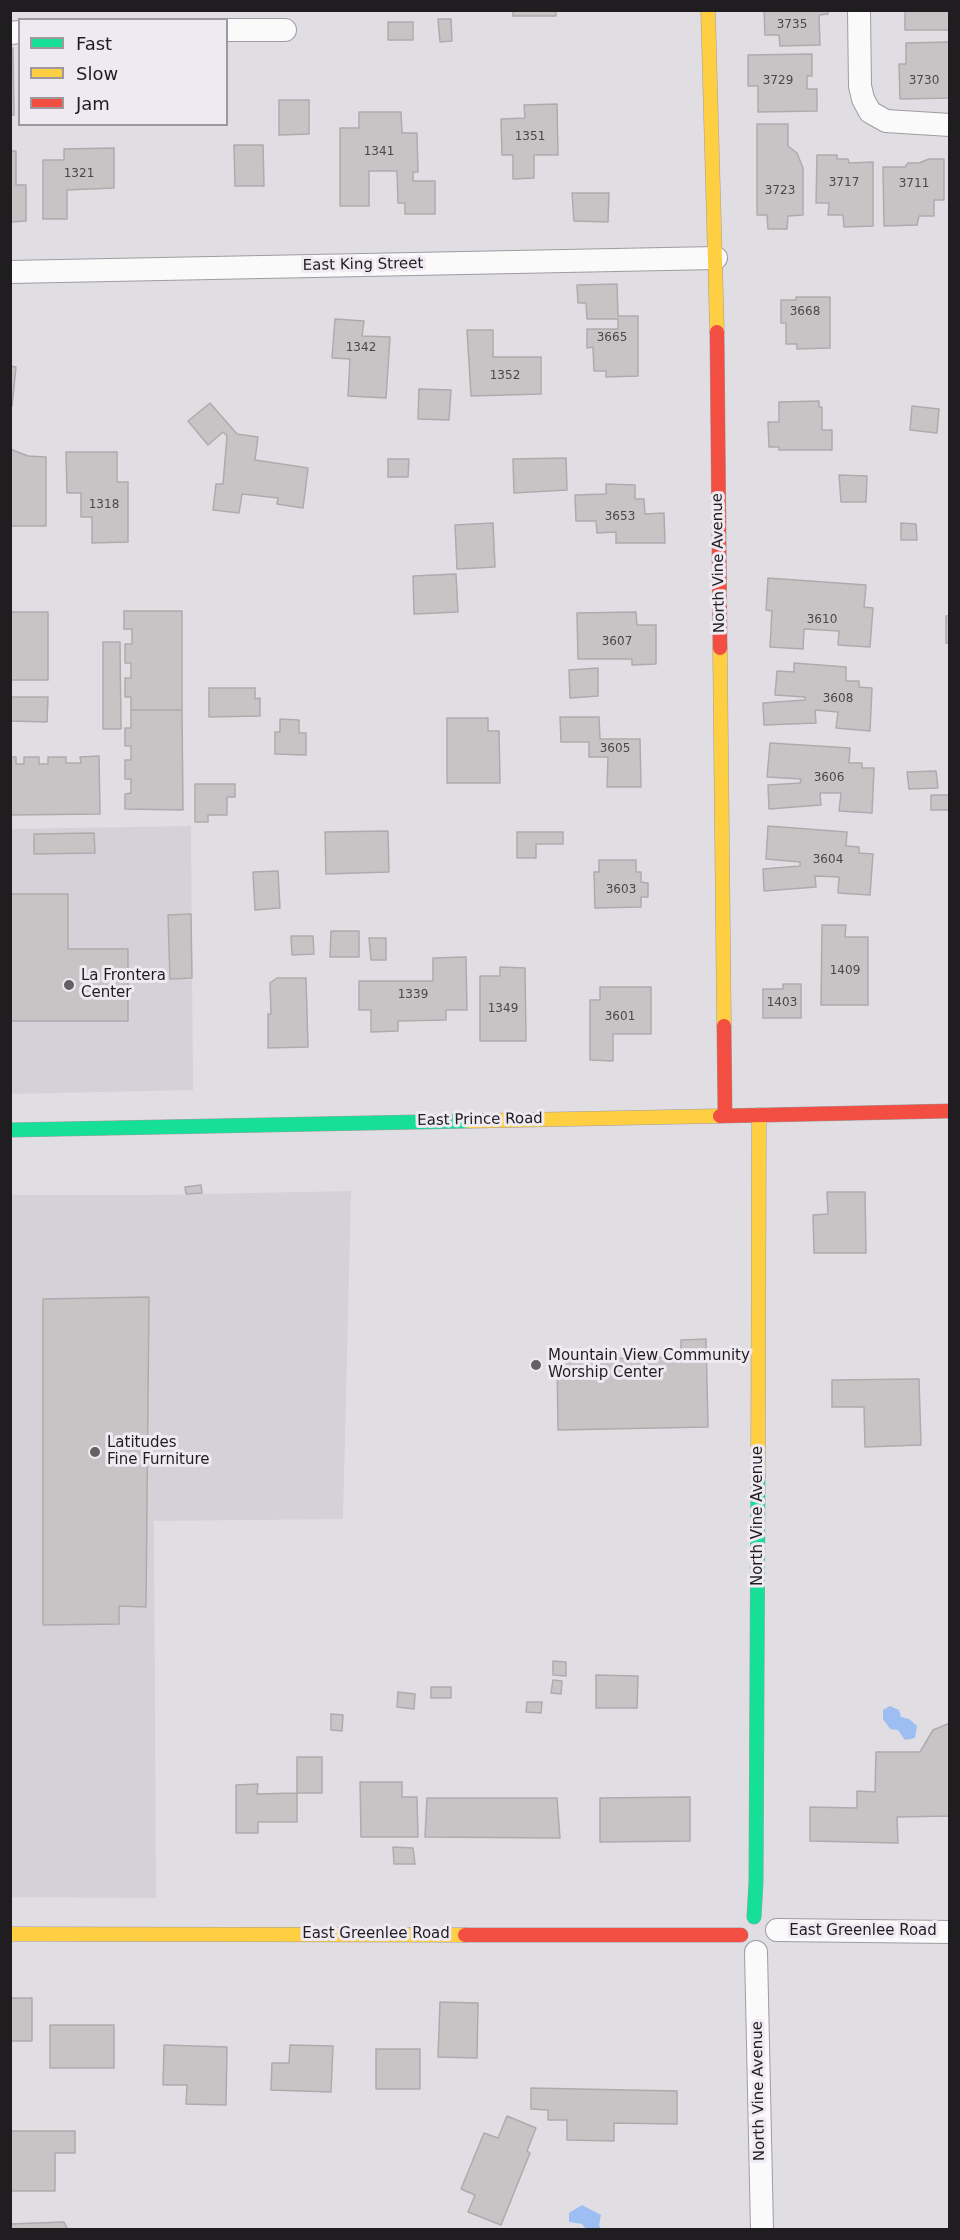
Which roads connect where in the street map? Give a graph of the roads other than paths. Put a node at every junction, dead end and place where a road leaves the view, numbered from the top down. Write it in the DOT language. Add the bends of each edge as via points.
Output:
graph roads {
  1 [pos="708,10"];
  2 [pos="859,10"];
  3 [pos="228,30"];
  4 [pos="285,30"];
  5 [pos="950,125"];
  6 [pos="716,258"];
  7 [pos="10,272"];
  8 [pos="950,1111"];
  9 [pos="759,1114"];
  10 [pos="724,1115"];
  11 [pos="10,1130"];
  12 [pos="748,1926"];
  13 [pos="777,1930"];
  14 [pos="950,1932"];
  15 [pos="10,1934"];
  16 [pos="756,1952"];
  17 [pos="762,2229"];
  1 -- 6 [label="street, North Vine Avenue"];
  2 -- 5 [label="street" via="860,86 870,112 886,121"];
  3 -- 4 [label="street"];
  6 -- 7 [label="street, East King Street"];
  6 -- 10 [label="street, North Vine Avenue"];
  8 -- 9 [label="street, East Prince Road"];
  9 -- 10 [label="street, East Prince Road"];
  9 -- 12 [label="street, North Vine Avenue" via="756,1882"];
  10 -- 11 [label="street, East Prince Road"];
  12 -- 13 [label="street" via="759,1916 770,1920"];
  12 -- 15 [label="street, East Greenlee Road"];
  12 -- 16 [label="street" via="746,1947"];
  13 -- 14 [label="street, East Greenlee Road"];
  13 -- 16 [label="street" via="773,1947"];
  16 -- 17 [label="street, North Vine Avenue"];
}
